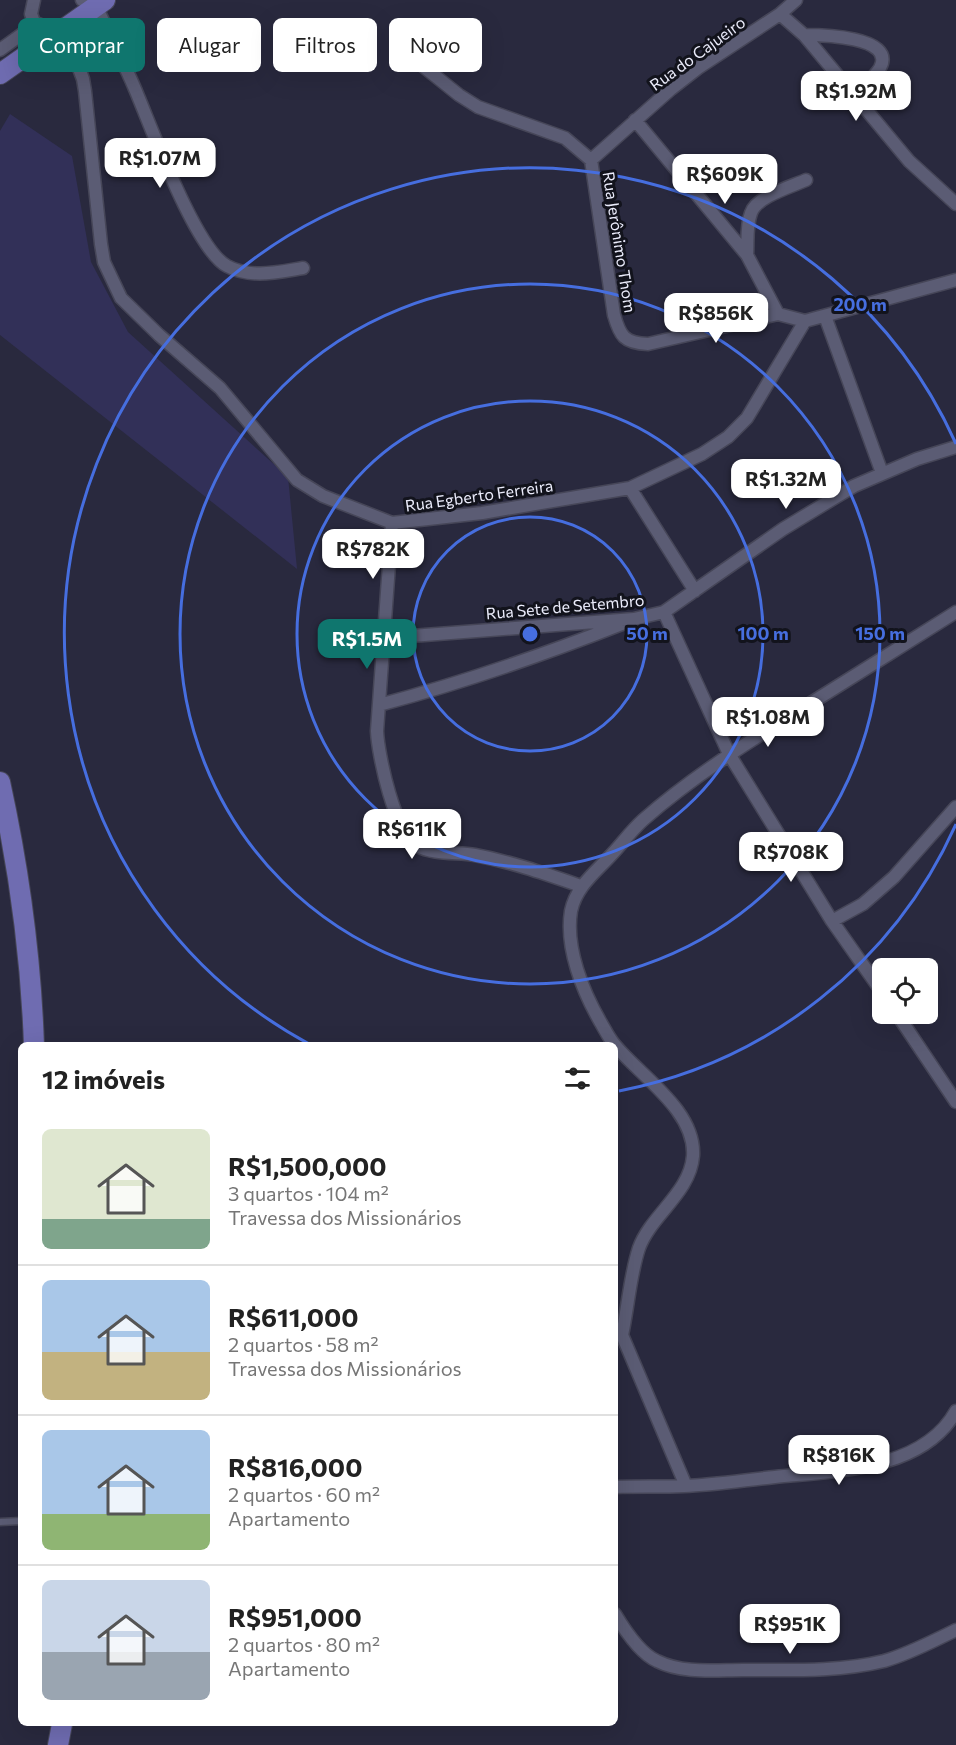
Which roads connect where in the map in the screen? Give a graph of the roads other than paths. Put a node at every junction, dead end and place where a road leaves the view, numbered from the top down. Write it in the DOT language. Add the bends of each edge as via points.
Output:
graph roads {
  1 [pos="33,0"];
  2 [pos="796,0"];
  3 [pos="94,2"];
  4 [pos="780,14"];
  5 [pos="31,18"];
  6 [pos="76,18"];
  7 [pos="804,35"];
  8 [pos="18,37"];
  9 [pos="0,50"];
  10 [pos="18,61"];
  11 [pos="79,72"];
  12 [pos="430,72"];
  13 [pos="0,74"];
  14 [pos="854,96"];
  15 [pos="634,120"];
  16 [pos="591,160"];
  17 [pos="806,180"];
  18 [pos="956,204"];
  19 [pos="747,255"];
  20 [pos="303,268"];
  21 [pos="956,280"];
  22 [pos="778,314"];
  23 [pos="825,316"];
  24 [pos="805,321"];
  25 [pos="956,447"];
  26 [pos="882,473"];
  27 [pos="630,488"];
  28 [pos="392,523"];
  29 [pos="695,591"];
  30 [pos="664,612"];
  31 [pos="956,612"];
  32 [pos="634,619"];
  33 [pos="385,638"];
  34 [pos="379,705"];
  35 [pos="729,754"];
  36 [pos="0,782"];
  37 [pos="956,807"];
  38 [pos="581,886"];
  39 [pos="832,921"];
  40 [pos="872,978"];
  41 [pos="904,1024"];
  42 [pos="34,1042"];
  43 [pos="612,1042"];
  44 [pos="618,1048"];
  45 [pos="956,1102"];
  46 [pos="619,1335"];
  47 [pos="956,1410"];
  48 [pos="618,1486"];
  49 [pos="686,1486"];
  50 [pos="18,1521"];
  51 [pos="0,1522"];
  52 [pos="618,1619"];
  53 [pos="956,1630"];
  54 [pos="62,1726"];
  55 [pos="58,1745"];
  1 -- 5 [label="street"];
  2 -- 4 [label="street, Rua do Cajueiro"];
  3 -- 6 [label="main road"];
  3 -- 20 [label="street" via="173,182 216,259 238,271 255,274"];
  4 -- 7 [label="street"];
  4 -- 15 [label="street, Rua do Cajueiro" via="698,68"];
  7 -- 14 [label="street"];
  7 -- 14 [label="street" via="843,37 879,50 879,68"];
  8 -- 9 [label="street"];
  10 -- 13 [label="main road"];
  11 -- 28 [label="street, Rua Egberto Ferreira" via="85,91 104,262 121,298 220,388 297,480 323,496"];
  12 -- 16 [label="street" via="478,107 566,138"];
  14 -- 18 [label="street" via="909,161"];
  15 -- 16 [label="street, Rua do Cajueiro"];
  15 -- 19 [label="street"];
  16 -- 22 [label="street, Rua Jerônimo Thom" via="619,333 630,341 648,345"];
  17 -- 19 [label="street" via="754,205"];
  19 -- 22 [label="street"];
  21 -- 23 [label="street"];
  22 -- 24 [label="street"];
  23 -- 24 [label="street"];
  23 -- 26 [label="street"];
  24 -- 27 [label="street, Rua Egberto Ferreira" via="747,418 728,437 702,454"];
  25 -- 26 [label="street, Rua Sete de Setembro"];
  26 -- 29 [label="street, Rua Sete de Setembro" via="783,530"];
  27 -- 28 [label="street, Rua Egberto Ferreira" via="482,513"];
  27 -- 29 [label="street"];
  28 -- 33 [label="street"];
  29 -- 30 [label="street, Rua Sete de Setembro"];
  30 -- 32 [label="street, Rua Sete de Setembro"];
  30 -- 35 [label="street"];
  31 -- 35 [label="street"];
  32 -- 33 [label="street, Rua Sete de Setembro"];
  32 -- 34 [label="street" via="561,647"];
  33 -- 34 [label="street"];
  34 -- 38 [label="street" via="378,752 392,800 406,834 416,846 525,867"];
  35 -- 38 [label="street" via="642,821"];
  35 -- 39 [label="street"];
  36 -- 42 [label="main road" via="21,890 32,980"];
  37 -- 39 [label="street" via="894,877 863,903"];
  38 -- 43 [label="street" via="571,910 574,957 583,987"];
  39 -- 40 [label="street"];
  41 -- 45 [label="street"];
  44 -- 46 [label="street" via="680,1116 692,1138 693,1157 683,1185 639,1248"];
  46 -- 49 [label="street"];
  47 -- 49 [label="street" via="938,1434 882,1463 853,1470"];
  48 -- 49 [label="street"];
  50 -- 51 [label="lane"];
  52 -- 53 [label="street" via="655,1660 676,1668 698,1670 838,1668 885,1660"];
  54 -- 55 [label="main road"];
}
